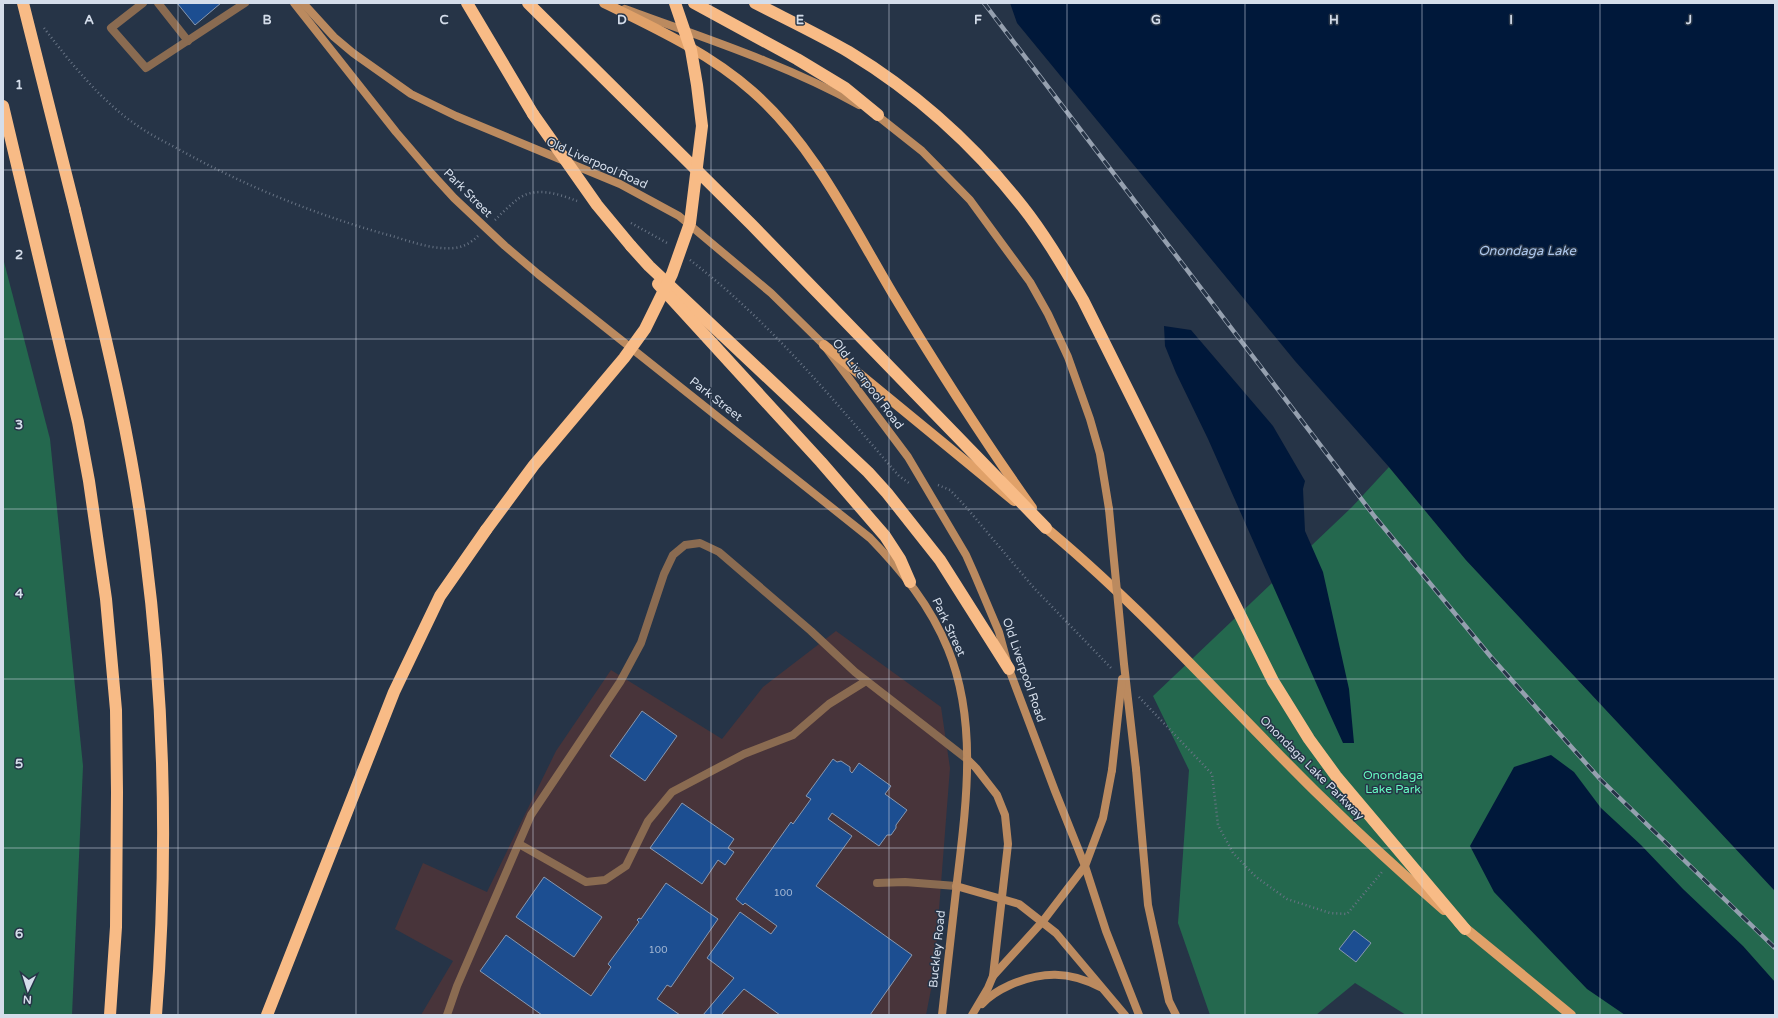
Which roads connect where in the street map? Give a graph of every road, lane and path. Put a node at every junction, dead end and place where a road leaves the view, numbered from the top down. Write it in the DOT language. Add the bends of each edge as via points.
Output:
graph roads {
  1 [pos="23,3"];
  2 [pos="143,3"];
  3 [pos="158,3"];
  4 [pos="245,3"];
  5 [pos="294,3"];
  6 [pos="303,3"];
  7 [pos="467,3"];
  8 [pos="604,3"];
  9 [pos="608,3"];
  10 [pos="675,3"];
  11 [pos="694,3"];
  12 [pos="755,3"];
  13 [pos="531,6"];
  14 [pos="188,41"];
  15 [pos="3,106"];
  16 [pos="878,115"];
  17 [pos="631,246"];
  18 [pos="824,345"];
  19 [pos="1046,528"];
  20 [pos="910,582"];
  21 [pos="1124,664"];
  22 [pos="1009,669"];
  23 [pos="866,681"];
  24 [pos="967,760"];
  25 [pos="519,844"];
  26 [pos="1085,866"];
  27 [pos="877,884"];
  28 [pos="956,886"];
  29 [pos="1002,899"];
  30 [pos="1043,921"];
  31 [pos="1465,928"];
  32 [pos="993,976"];
  33 [pos="1105,990"];
  34 [pos="110,1015"];
  35 [pos="156,1015"];
  36 [pos="267,1015"];
  37 [pos="447,1015"];
  38 [pos="942,1015"];
  39 [pos="972,1015"];
  40 [pos="1125,1015"];
  41 [pos="1139,1015"];
  42 [pos="1176,1015"];
  43 [pos="1571,1015"];
  1 -- 35 [label="highway, bridge" via="124,419 146,558 159,690 164,829 162,943"];
  2 -- 14 [label="lane" via="112,28 146,68"];
  3 -- 14 [label="lane"];
  4 -- 14 [label="lane"];
  5 -- 20 [label="main road, Park Street" via="432,174 500,242 870,538"];
  6 -- 18 [label="main road, Old Liverpool Road" via="334,37 411,94 456,116 620,184 679,216 771,293"];
  7 -- 17 [label="highway, bridge" via="532,114 596,205"];
  8 -- 19 [label="main road" via="687,45 733,75 785,123 827,182 978,430"];
  9 -- 16 [label="main road" via="770,62"];
  10 -- 36 [label="highway, bridge" via="690,50 702,126 690,223 672,274 645,329 624,358 534,465 440,596 394,692"];
  11 -- 16 [label="highway" via="798,59 845,88"];
  12 -- 31 [label="highway" via="849,52 900,86 958,135 1022,206 1059,258 1083,300 1277,688 1336,776"];
  13 -- 19 [label="highway" via="752,225"];
  15 -- 34 [label="highway" via="86,466 106,599 116,710 117,792 116,927"];
  16 -- 21 [label="main road, bridge" via="922,151 970,200 1030,282 1068,357 1100,454 1109,509"];
  17 -- 20 [label="highway" via="661,288 821,462 884,536 900,559"];
  17 -- 22 [label="highway" via="887,493 940,560"];
  18 -- 19 [label="main road"];
  18 -- 22 [label="main road, Old Liverpool Road" via="908,457 966,555 999,632"];
  19 -- 31 [label="main road, Onondaga Lake Parkway" via="1159,631 1310,786 1378,851"];
  20 -- 24 [label="main road, Park Street" via="925,603 948,648 959,683 966,721"];
  21 -- 26 [label="main road, bridge" via="1112,770 1103,818"];
  21 -- 42 [label="main road, bridge" via="1148,905 1169,1001"];
  22 -- 26 [label="main road, Old Liverpool Road"];
  23 -- 24 [label="lane"];
  23 -- 25 [label="lane" via="829,704 793,735 744,754 672,792 648,821 626,866 605,880 586,882"];
  23 -- 25 [label="lane" via="719,552 702,543 685,545 673,555 641,643 620,682 531,815"];
  24 -- 28 [label="main road, Park Street"];
  24 -- 29 [label="main road" via="996,795 1005,815 1008,844"];
  25 -- 37 [label="lane" via="457,986"];
  26 -- 30 [label="main road"];
  26 -- 41 [label="main road, Old Liverpool Road" via="1106,931"];
  27 -- 28 [label="lane" via="904,882"];
  28 -- 29 [label="main road"];
  28 -- 38 [label="main road, Buckley Road"];
  29 -- 30 [label="main road" via="1019,904"];
  29 -- 32 [label="main road"];
  30 -- 32 [label="main road"];
  30 -- 33 [label="main road"];
  31 -- 43 [label="main road, Onondaga Lake Parkway"];
  32 -- 39 [label="main road"];
  33 -- 39 [label="main road" via="1075,977 1048,974 1024,979 998,991"];
  33 -- 40 [label="main road"];
}
